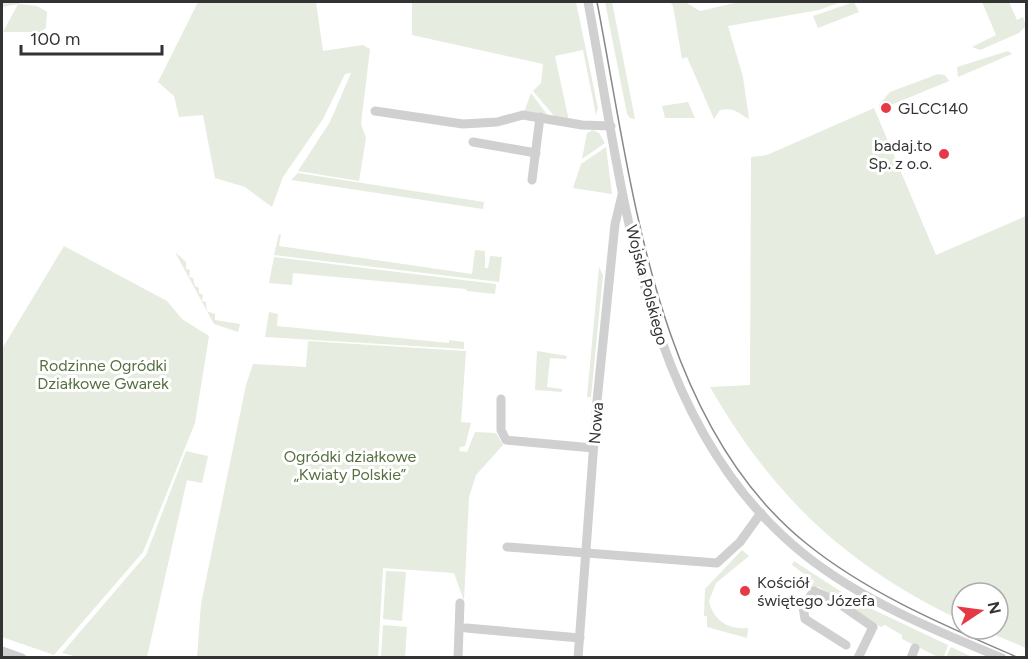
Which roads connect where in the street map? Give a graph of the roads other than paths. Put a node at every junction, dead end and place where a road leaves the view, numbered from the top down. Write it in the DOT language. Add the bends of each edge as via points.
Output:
graph roads {
  1 [pos="588,2"];
  2 [pos="375,111"];
  3 [pos="540,117"];
  4 [pos="611,126"];
  5 [pos="473,142"];
  6 [pos="536,153"];
  7 [pos="532,180"];
  8 [pos="623,189"];
  9 [pos="501,399"];
  10 [pos="593,448"];
  11 [pos="761,513"];
  12 [pos="507,547"];
  13 [pos="585,554"];
  14 [pos="460,603"];
  15 [pos="466,628"];
  16 [pos="580,638"];
  17 [pos="846,645"];
  18 [pos="915,648"];
  19 [pos="2,651"];
  20 [pos="22,657"];
  21 [pos="459,657"];
  22 [pos="578,657"];
  23 [pos="858,657"];
  24 [pos="911,657"];
  25 [pos="1001,657"];
  1 -- 4 [label="street, Wojska Polskiego"];
  2 -- 3 [label="street" via="462,124 497,122 523,115"];
  3 -- 4 [label="street"];
  3 -- 6 [label="street"];
  4 -- 8 [label="street, Wojska Polskiego"];
  5 -- 6 [label="street"];
  6 -- 7 [label="street"];
  8 -- 10 [label="street, Nowa" via="615,224"];
  8 -- 11 [label="street, Wojska Polskiego" via="651,313 667,360 703,431"];
  9 -- 10 [label="street" via="501,430 506,440"];
  10 -- 13 [label="street, Nowa"];
  11 -- 13 [label="street" via="740,542 717,563"];
  11 -- 25 [label="street, Wojska Polskiego" via="798,550 857,590"];
  12 -- 13 [label="street"];
  13 -- 16 [label="street, Nowa"];
  14 -- 21 [label="street"];
  15 -- 16 [label="street"];
  16 -- 22 [label="street, Nowa"];
  17 -- 23 [label="street" via="804,619 803,608 814,591 873,627"];
  18 -- 24 [label="street"];
  19 -- 20 [label="street"];
}
